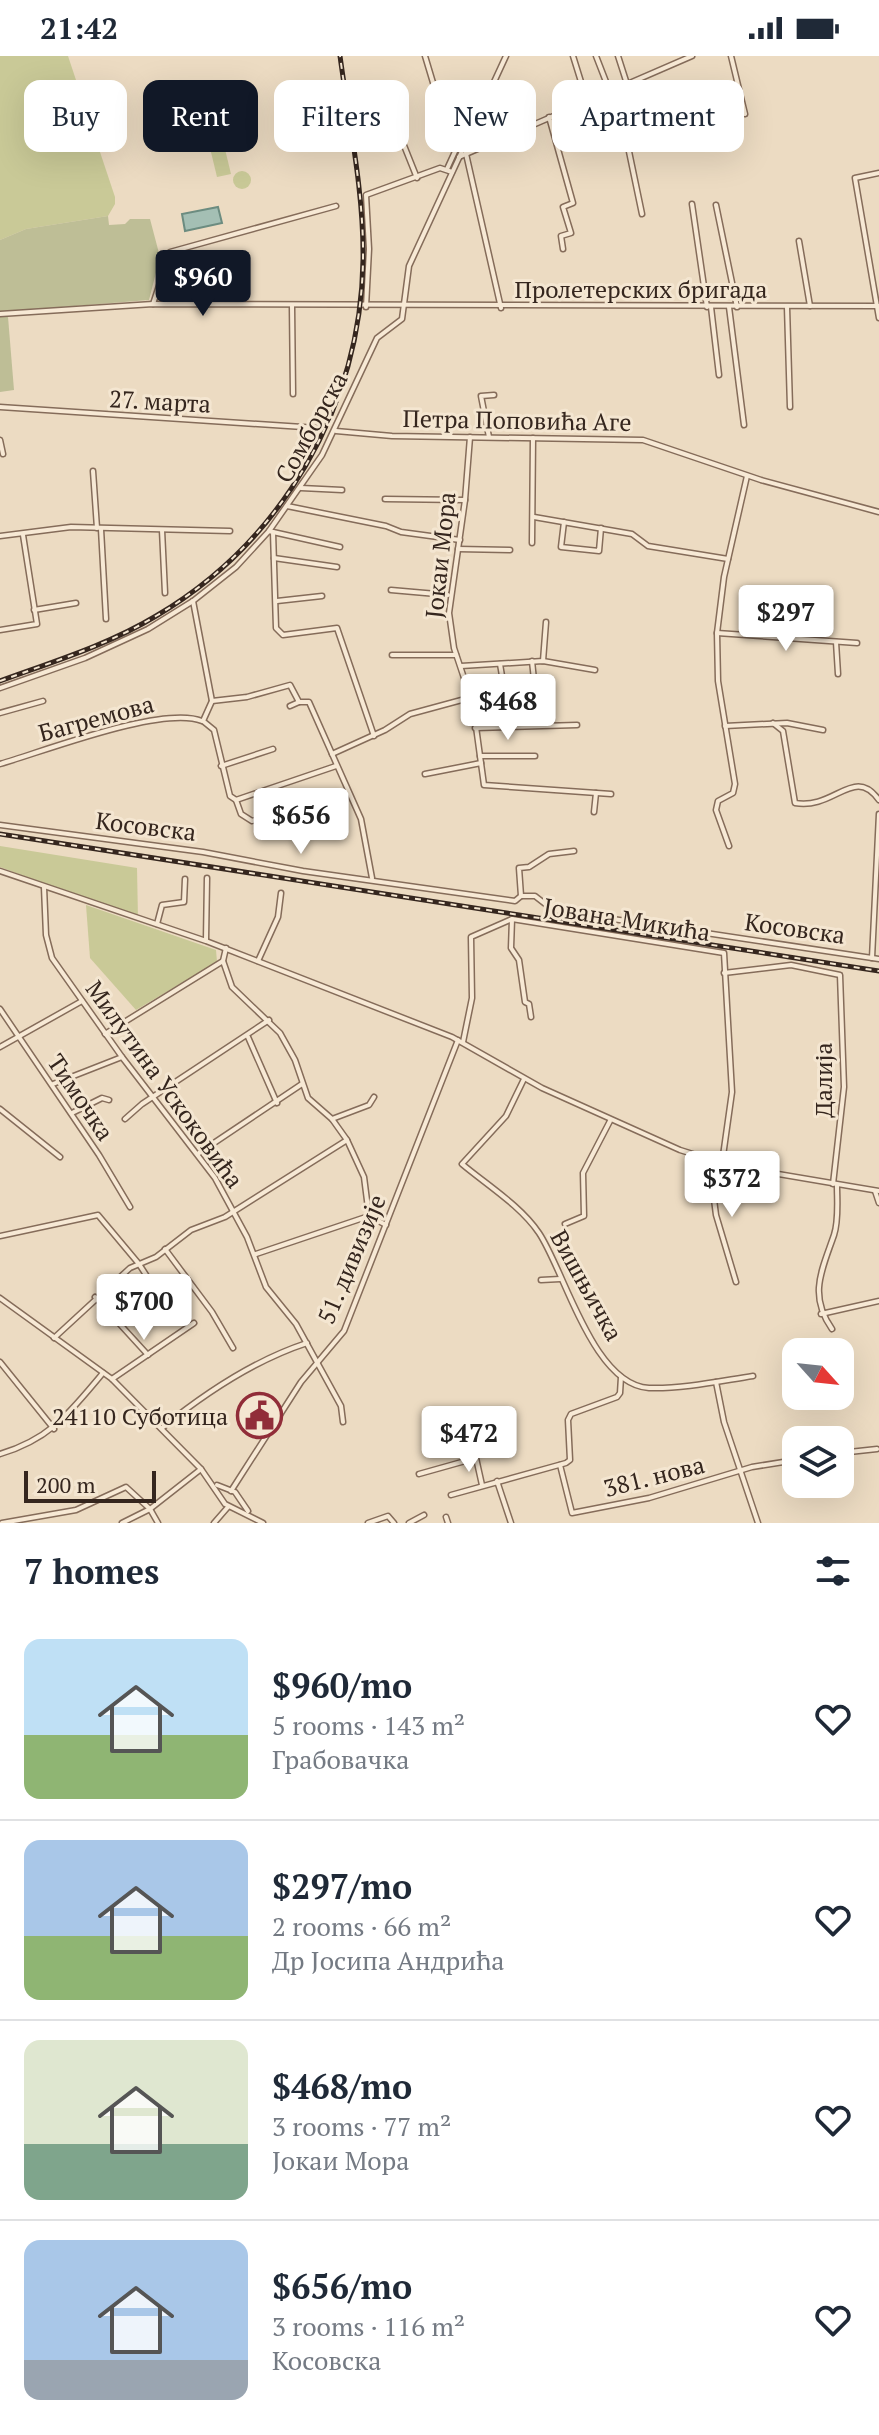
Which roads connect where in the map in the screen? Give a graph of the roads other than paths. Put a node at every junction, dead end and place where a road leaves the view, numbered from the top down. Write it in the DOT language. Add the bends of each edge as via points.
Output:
graph roads {
  1 [pos="425,56"];
  2 [pos="506,56"];
  3 [pos="573,56"];
  4 [pos="596,56"];
  5 [pos="618,56"];
  6 [pos="692,56"];
  7 [pos="731,56"];
  8 [pos="495,80"];
  9 [pos="580,80"];
  10 [pos="605,80"];
  11 [pos="626,80"];
  12 [pos="636,80"];
  13 [pos="745,114"];
  14 [pos="552,116"];
  15 [pos="549,117"];
  16 [pos="536,122"];
  17 [pos="407,152"];
  18 [pos="461,152"];
  19 [pos="466,152"];
  20 [pos="468,152"];
  21 [pos="629,152"];
  22 [pos="459,157"];
  23 [pos="449,170"];
  24 [pos="879,173"];
  25 [pos="418,179"];
  26 [pos="692,204"];
  27 [pos="716,205"];
  28 [pos="336,206"];
  29 [pos="642,214"];
  30 [pos="799,241"];
  31 [pos="563,249"];
  32 [pos="153,304"];
  33 [pos="292,306"];
  34 [pos="405,306"];
  35 [pos="878,306"];
  36 [pos="366,307"];
  37 [pos="709,307"];
  38 [pos="729,307"];
  39 [pos="737,307"];
  40 [pos="787,307"];
  41 [pos="811,307"];
  42 [pos="501,308"];
  43 [pos="0,314"];
  44 [pos="879,318"];
  45 [pos="719,375"];
  46 [pos="293,394"];
  47 [pos="494,395"];
  48 [pos="0,407"];
  49 [pos="790,407"];
  50 [pos="744,425"];
  51 [pos="318,428"];
  52 [pos="336,431"];
  53 [pos="470,437"];
  54 [pos="489,437"];
  55 [pos="533,438"];
  56 [pos="0,440"];
  57 [pos="3,454"];
  58 [pos="93,471"];
  59 [pos="747,476"];
  60 [pos="300,488"];
  61 [pos="342,490"];
  62 [pos="385,499"];
  63 [pos="465,500"];
  64 [pos="287,506"];
  65 [pos="879,512"];
  66 [pos="534,517"];
  67 [pos="564,522"];
  68 [pos="99,528"];
  69 [pos="601,528"];
  70 [pos="162,530"];
  71 [pos="230,531"];
  72 [pos="271,532"];
  73 [pos="23,535"];
  74 [pos="0,536"];
  75 [pos="460,540"];
  76 [pos="532,543"];
  77 [pos="340,547"];
  78 [pos="458,549"];
  79 [pos="510,550"];
  80 [pos="274,558"];
  81 [pos="728,559"];
  82 [pos="337,567"];
  83 [pos="391,590"];
  84 [pos="165,593"];
  85 [pos="449,595"];
  86 [pos="322,596"];
  87 [pos="193,601"];
  88 [pos="276,601"];
  89 [pos="76,603"];
  90 [pos="33,610"];
  91 [pos="106,619"];
  92 [pos="546,622"];
  93 [pos="0,630"];
  94 [pos="717,633"];
  95 [pos="836,642"];
  96 [pos="857,643"];
  97 [pos="392,655"];
  98 [pos="456,655"];
  99 [pos="532,661"];
  100 [pos="543,661"];
  101 [pos="500,664"];
  102 [pos="461,666"];
  103 [pos="595,670"];
  104 [pos="838,674"];
  105 [pos="0,688"];
  106 [pos="504,688"];
  107 [pos="535,689"];
  108 [pos="470,698"];
  109 [pos="43,701"];
  110 [pos="212,701"];
  111 [pos="299,702"];
  112 [pos="290,706"];
  113 [pos="0,713"];
  114 [pos="203,721"];
  115 [pos="773,723"];
  116 [pos="577,725"];
  117 [pos="725,726"];
  118 [pos="475,728"];
  119 [pos="823,730"];
  120 [pos="374,736"];
  121 [pos="273,749"];
  122 [pos="332,754"];
  123 [pos="480,756"];
  124 [pos="535,756"];
  125 [pos="481,763"];
  126 [pos="0,764"];
  127 [pos="221,766"];
  128 [pos="336,766"];
  129 [pos="425,774"];
  130 [pos="348,792"];
  131 [pos="596,793"];
  132 [pos="611,794"];
  133 [pos="236,800"];
  134 [pos="879,800"];
  135 [pos="594,812"];
  136 [pos="879,814"];
  137 [pos="0,825"];
  138 [pos="729,846"];
  139 [pos="574,851"];
  140 [pos="0,871"];
  141 [pos="207,878"];
  142 [pos="372,878"];
  143 [pos="185,879"];
  144 [pos="44,887"];
  145 [pos="281,893"];
  146 [pos="521,896"];
  147 [pos="512,919"];
  148 [pos="157,924"];
  149 [pos="206,941"];
  150 [pos="226,948"];
  151 [pos="872,958"];
  152 [pos="879,959"];
  153 [pos="223,961"];
  154 [pos="258,961"];
  155 [pos="724,973"];
  156 [pos="82,1001"];
  157 [pos="0,1009"];
  158 [pos="531,1017"];
  159 [pos="269,1020"];
  160 [pos="105,1034"];
  161 [pos="248,1037"];
  162 [pos="17,1039"];
  163 [pos="460,1041"];
  164 [pos="0,1047"];
  165 [pos="122,1057"];
  166 [pos="524,1079"];
  167 [pos="52,1084"];
  168 [pos="302,1084"];
  169 [pos="154,1097"];
  170 [pos="374,1097"];
  171 [pos="109,1100"];
  172 [pos="277,1103"];
  173 [pos="0,1109"];
  174 [pos="70,1113"];
  175 [pos="125,1119"];
  176 [pos="332,1119"];
  177 [pos="610,1121"];
  178 [pos="347,1140"];
  179 [pos="199,1153"];
  180 [pos="60,1157"];
  181 [pos="709,1160"];
  182 [pos="722,1163"];
  183 [pos="835,1184"];
  184 [pos="877,1191"];
  185 [pos="879,1203"];
  186 [pos="130,1207"];
  187 [pos="234,1211"];
  188 [pos="369,1216"];
  189 [pos="565,1224"];
  190 [pos="386,1225"];
  191 [pos="0,1236"];
  192 [pos="165,1249"];
  193 [pos="256,1254"];
  194 [pos="139,1264"];
  195 [pos="560,1279"];
  196 [pos="541,1280"];
  197 [pos="736,1282"];
  198 [pos="95,1297"];
  199 [pos="0,1298"];
  200 [pos="879,1301"];
  201 [pos="821,1314"];
  202 [pos="173,1317"];
  203 [pos="194,1323"];
  204 [pos="832,1329"];
  205 [pos="54,1338"];
  206 [pos="307,1343"];
  207 [pos="233,1348"];
  208 [pos="148,1355"];
  209 [pos="0,1362"];
  210 [pos="316,1362"];
  211 [pos="103,1373"];
  212 [pos="753,1376"];
  213 [pos="621,1377"];
  214 [pos="112,1379"];
  215 [pos="716,1382"];
  216 [pos="343,1422"];
  217 [pos="162,1428"];
  218 [pos="54,1429"];
  219 [pos="877,1449"];
  220 [pos="854,1451"];
  221 [pos="0,1454"];
  222 [pos="782,1462"];
  223 [pos="560,1465"];
  224 [pos="201,1469"];
  225 [pos="744,1472"];
  226 [pos="244,1473"];
  227 [pos="419,1474"];
  228 [pos="212,1481"];
  229 [pos="497,1481"];
  230 [pos="482,1485"];
  231 [pos="230,1490"];
  232 [pos="451,1495"];
  233 [pos="238,1497"];
  234 [pos="222,1498"];
  235 [pos="230,1506"];
  236 [pos="150,1509"];
  237 [pos="250,1513"];
  238 [pos="424,1515"];
  239 [pos="44,1520"];
  240 [pos="215,1522"];
  241 [pos="2,1523"];
  242 [pos="122,1523"];
  243 [pos="158,1523"];
  244 [pos="263,1523"];
  245 [pos="368,1523"];
  246 [pos="394,1523"];
  247 [pos="409,1523"];
  248 [pos="511,1523"];
  249 [pos="758,1523"];
  1 -- 23 [label="street" via="458,145"];
  2 -- 8 [label="street"];
  3 -- 9 [label="street"];
  4 -- 10 [label="street"];
  5 -- 11 [label="street"];
  6 -- 12 [label="street"];
  7 -- 13 [label="street"];
  14 -- 15 [label="street"];
  15 -- 16 [label="street"];
  15 -- 31 [label="street" via="573,203 563,207 571,233 561,236"];
  17 -- 25 [label="street"];
  18 -- 22 [label="street"];
  19 -- 22 [label="street"];
  20 -- 42 [label="street"];
  21 -- 29 [label="street"];
  22 -- 23 [label="street"];
  23 -- 25 [label="street" via="440,168"];
  23 -- 34 [label="street" via="409,266"];
  24 -- 35 [label="street" via="855,178"];
  25 -- 36 [label="street" via="366,195"];
  26 -- 37 [label="street"];
  27 -- 39 [label="street"];
  28 -- 32 [label="street" via="170,252"];
  30 -- 41 [label="street"];
  32 -- 33 [label="street, Пролетерских бригада"];
  32 -- 43 [label="street, Пролетерских бригада"];
  33 -- 36 [label="street, Пролетерских бригада"];
  33 -- 46 [label="street"];
  34 -- 36 [label="street, Пролетерских бригада"];
  34 -- 42 [label="street, Пролетерских бригада"];
  34 -- 52 [label="street, Сомборска" via="399,324 377,338"];
  35 -- 41 [label="street, Пролетерских бригада"];
  35 -- 44 [label="street"];
  37 -- 38 [label="street, Пролетерских бригада"];
  37 -- 42 [label="street, Пролетерских бригада"];
  37 -- 45 [label="street"];
  38 -- 39 [label="street, Пролетерских бригада"];
  38 -- 50 [label="street"];
  39 -- 40 [label="street, Пролетерских бригада"];
  40 -- 41 [label="street, Пролетерских бригада"];
  40 -- 49 [label="street"];
  47 -- 54 [label="street" via="481,396"];
  48 -- 51 [label="street, 27. марта"];
  52 -- 53 [label="street, Петра Поповића Аге"];
  52 -- 60 [label="street, Сомборска"];
  53 -- 54 [label="street, Петра Поповића Аге"];
  53 -- 63 [label="street, Јокаи Мора"];
  54 -- 55 [label="street, Петра Поповића Аге"];
  55 -- 59 [label="street, Петра Поповића Аге" via="652,442"];
  55 -- 66 [label="street"];
  56 -- 57 [label="street"];
  58 -- 68 [label="street"];
  59 -- 65 [label="street, Петра Поповића Аге"];
  59 -- 81 [label="street"];
  60 -- 61 [label="street"];
  60 -- 64 [label="street, Сомборска"];
  62 -- 63 [label="street"];
  63 -- 75 [label="street, Јокаи Мора"];
  64 -- 72 [label="street, Сомборска"];
  64 -- 75 [label="street"];
  66 -- 67 [label="street"];
  66 -- 76 [label="street"];
  67 -- 69 [label="street"];
  67 -- 69 [label="street" via="561,547 599,551"];
  68 -- 70 [label="street"];
  68 -- 73 [label="street"];
  68 -- 91 [label="street"];
  69 -- 81 [label="street" via="632,534 648,546"];
  70 -- 71 [label="street"];
  70 -- 84 [label="street"];
  72 -- 77 [label="street"];
  72 -- 80 [label="street"];
  72 -- 87 [label="street, Сомборска"];
  73 -- 74 [label="street"];
  73 -- 90 [label="street"];
  75 -- 78 [label="street, Јокаи Мора"];
  78 -- 79 [label="street"];
  78 -- 85 [label="street, Јокаи Мора"];
  80 -- 82 [label="street"];
  80 -- 88 [label="street"];
  81 -- 94 [label="street"];
  83 -- 85 [label="street"];
  85 -- 98 [label="street, Јокаи Мора"];
  86 -- 88 [label="street"];
  87 -- 105 [label="street, Сомборска" via="85,658"];
  87 -- 110 [label="street"];
  88 -- 120 [label="street" via="276,628 283,635 337,628"];
  89 -- 90 [label="street"];
  90 -- 93 [label="street" via="37,624"];
  92 -- 100 [label="street"];
  94 -- 95 [label="street"];
  94 -- 117 [label="street"];
  95 -- 96 [label="street"];
  95 -- 104 [label="street"];
  97 -- 98 [label="street"];
  98 -- 102 [label="street, Јокаи Мора"];
  99 -- 100 [label="street"];
  99 -- 101 [label="street"];
  99 -- 107 [label="street"];
  100 -- 103 [label="street"];
  101 -- 102 [label="street"];
  101 -- 106 [label="street"];
  102 -- 108 [label="street, Јокаи Мора"];
  108 -- 118 [label="street, Јокаи Мора"];
  108 -- 120 [label="street" via="410,714"];
  109 -- 113 [label="street"];
  110 -- 111 [label="street" via="290,685"];
  110 -- 114 [label="street"];
  111 -- 112 [label="street"];
  111 -- 122 [label="street" via="309,702"];
  114 -- 126 [label="street, Багремова" via="190,716 157,718"];
  114 -- 127 [label="street" via="214,730"];
  115 -- 117 [label="street"];
  115 -- 119 [label="street"];
  115 -- 134 [label="street" via="783,731 795,803 830,800 861,785"];
  116 -- 118 [label="street"];
  117 -- 138 [label="street" via="735,789 718,801 716,810"];
  118 -- 123 [label="street, Јокаи Мора"];
  120 -- 122 [label="street"];
  121 -- 127 [label="street"];
  122 -- 128 [label="street"];
  123 -- 124 [label="street"];
  123 -- 125 [label="street, Јокаи Мора"];
  125 -- 129 [label="street"];
  125 -- 131 [label="street" via="487,787"];
  127 -- 133 [label="street"];
  128 -- 130 [label="street"];
  128 -- 133 [label="street"];
  130 -- 133 [label="street" via="252,821 241,814"];
  130 -- 142 [label="street" via="361,819"];
  131 -- 132 [label="street"];
  131 -- 135 [label="street"];
  136 -- 151 [label="street"];
  137 -- 142 [label="street, Косовска"];
  139 -- 146 [label="street" via="549,854 519,868"];
  140 -- 144 [label="street"];
  141 -- 149 [label="street"];
  142 -- 146 [label="street, Косовска" via="515,901"];
  143 -- 148 [label="street" via="184,902 162,905"];
  144 -- 148 [label="street"];
  144 -- 156 [label="street, Милутина Ускоковића" via="47,947"];
  145 -- 154 [label="street" via="278,917"];
  146 -- 151 [label="street, Косовска" via="535,896 553,910"];
  147 -- 155 [label="street, Јована Микића" via="724,953"];
  147 -- 158 [label="street" via="511,948 519,960"];
  147 -- 163 [label="street, Јована Микића" via="471,937 472,998"];
  148 -- 149 [label="street"];
  149 -- 150 [label="street"];
  150 -- 153 [label="street"];
  150 -- 154 [label="street"];
  151 -- 152 [label="street, Косовска"];
  153 -- 159 [label="street" via="235,991"];
  153 -- 160 [label="street"];
  154 -- 163 [label="street"];
  155 -- 182 [label="street, Јована Микића" via="732,1092"];
  155 -- 183 [label="street, Далија" via="791,965 840,975 844,1087"];
  156 -- 160 [label="street, Милутина Ускоковића"];
  156 -- 162 [label="street"];
  157 -- 162 [label="street, Тимочка"];
  159 -- 161 [label="street"];
  159 -- 168 [label="street" via="286,1041"];
  160 -- 165 [label="street, Милутина Ускоковића"];
  161 -- 169 [label="street"];
  161 -- 172 [label="street"];
  162 -- 164 [label="street"];
  162 -- 167 [label="street, Тимочка"];
  163 -- 166 [label="street"];
  163 -- 190 [label="street, 51. дивизије"];
  165 -- 167 [label="street"];
  165 -- 169 [label="street, Милутина Ускоковића"];
  166 -- 177 [label="street"];
  166 -- 195 [label="street, Вишњичка" via="506,1116 462,1164 528,1220"];
  167 -- 174 [label="street, Тимочка"];
  168 -- 172 [label="street"];
  168 -- 176 [label="street" via="311,1103"];
  169 -- 175 [label="street"];
  169 -- 179 [label="street, Милутина Ускоковића"];
  170 -- 176 [label="street" via="369,1105"];
  171 -- 174 [label="street" via="102,1098"];
  172 -- 179 [label="street"];
  173 -- 180 [label="street"];
  174 -- 186 [label="street, Тимочка"];
  176 -- 178 [label="street"];
  177 -- 181 [label="street"];
  177 -- 189 [label="street" via="583,1173 584,1216"];
  178 -- 187 [label="street"];
  178 -- 188 [label="street" via="364,1177"];
  179 -- 187 [label="street, Милутина Ускоковића"];
  181 -- 182 [label="street"];
  181 -- 197 [label="street" via="716,1215"];
  182 -- 183 [label="street"];
  183 -- 184 [label="street"];
  183 -- 201 [label="street, Далија" via="834,1233 824,1255 818,1301"];
  184 -- 185 [label="street"];
  187 -- 192 [label="street" via="191,1230"];
  187 -- 193 [label="street, Милутина Ускоковића"];
  188 -- 190 [label="street"];
  188 -- 193 [label="street"];
  190 -- 210 [label="street, 51. дивизије" via="344,1331"];
  191 -- 194 [label="street" via="98,1215"];
  192 -- 194 [label="street"];
  192 -- 207 [label="street"];
  193 -- 206 [label="street, Милутина Ускоковића" via="266,1287"];
  194 -- 198 [label="street"];
  194 -- 202 [label="street"];
  195 -- 196 [label="street"];
  195 -- 213 [label="street, Вишњичка" via="590,1337"];
  198 -- 205 [label="street"];
  198 -- 208 [label="street"];
  199 -- 205 [label="street"];
  200 -- 201 [label="street"];
  201 -- 204 [label="street"];
  203 -- 208 [label="street"];
  205 -- 211 [label="street"];
  206 -- 210 [label="street, Милутина Ускоковића"];
  206 -- 217 [label="street" via="215,1390"];
  208 -- 214 [label="street"];
  209 -- 218 [label="street"];
  210 -- 216 [label="street, Милутина Ускоковића" via="341,1406"];
  210 -- 226 [label="street, 51. дивизије"];
  211 -- 214 [label="street"];
  211 -- 218 [label="street"];
  212 -- 215 [label="street"];
  213 -- 215 [label="street" via="648,1388"];
  213 -- 223 [label="street" via="617,1397 571,1414 570,1460"];
  214 -- 217 [label="street"];
  215 -- 225 [label="street" via="724,1422"];
  217 -- 224 [label="street"];
  218 -- 221 [label="street" via="27,1446"];
  219 -- 220 [label="street"];
  222 -- 225 [label="street, 381. нова"];
  223 -- 225 [label="street, 381. нова" via="572,1513"];
  223 -- 229 [label="street"];
  224 -- 228 [label="street"];
  224 -- 236 [label="street"];
  225 -- 249 [label="street"];
  226 -- 231 [label="street, 51. дивизије"];
  226 -- 233 [label="street, 51. дивизије"];
  227 -- 230 [label="street" via="476,1458"];
  228 -- 231 [label="street"];
  228 -- 234 [label="street"];
  229 -- 230 [label="street"];
  229 -- 248 [label="street"];
  230 -- 232 [label="street"];
  231 -- 233 [label="street"];
  231 -- 234 [label="street, 51. дивизије"];
  233 -- 235 [label="street"];
  233 -- 237 [label="street"];
  234 -- 235 [label="street"];
  234 -- 240 [label="street"];
  235 -- 237 [label="street"];
  235 -- 240 [label="street"];
  236 -- 239 [label="street" via="126,1487"];
  236 -- 242 [label="street"];
  236 -- 243 [label="street"];
  237 -- 244 [label="street"];
  238 -- 247 [label="street"];
  239 -- 241 [label="street"];
  245 -- 246 [label="street" via="388,1516"];
}
